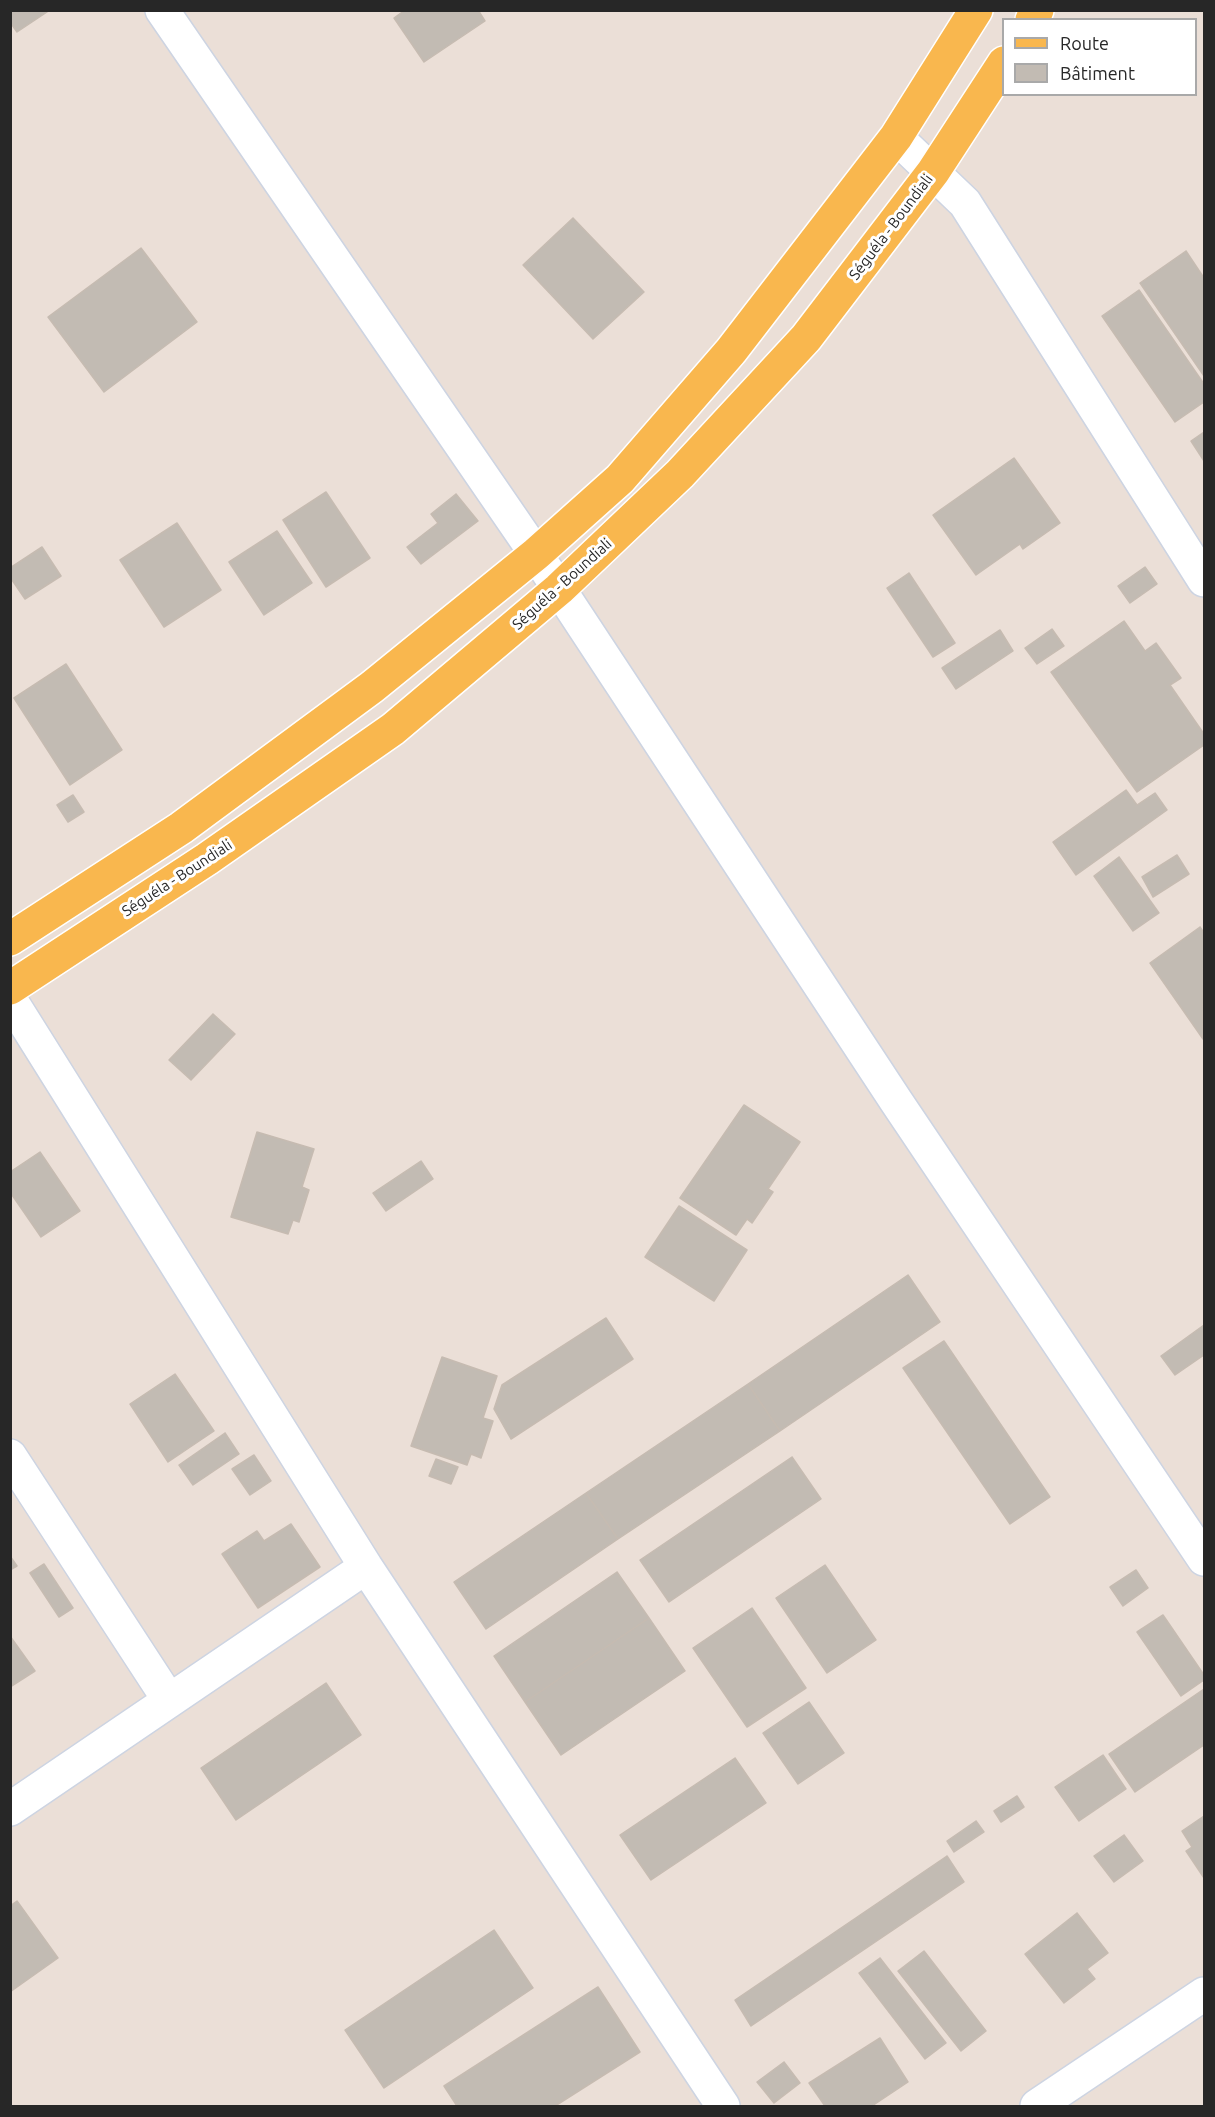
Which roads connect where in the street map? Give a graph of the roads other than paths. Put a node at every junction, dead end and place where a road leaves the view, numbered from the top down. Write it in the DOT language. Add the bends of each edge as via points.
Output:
graph roads {
  1 [pos="162,10"];
  2 [pos="976,10"];
  3 [pos="1002,66"];
  4 [pos="896,137"];
  5 [pos="933,172"];
  6 [pos="536,554"];
  7 [pos="1204,580"];
  8 [pos="559,589"];
  9 [pos="10,939"];
  10 [pos="10,988"];
  11 [pos="10,999"];
  12 [pos="10,1456"];
  13 [pos="1204,1559"];
  14 [pos="366,1567"];
  15 [pos="169,1701"];
  16 [pos="10,1809"];
  17 [pos="1204,1994"];
  18 [pos="723,2106"];
  19 [pos="1037,2106"];
  1 -- 6 [label="street"];
  2 -- 4 [label="main road"];
  3 -- 5 [label="main road, Séguéla - Boundiali"];
  4 -- 5 [label="street"];
  4 -- 6 [label="main road" via="731,351 620,479"];
  5 -- 7 [label="street" via="965,203"];
  5 -- 8 [label="main road, Séguéla - Boundiali" via="806,338 680,474"];
  6 -- 8 [label="street"];
  6 -- 9 [label="main road" via="372,687 181,828"];
  8 -- 10 [label="main road, Séguéla - Boundiali" via="393,729 207,859"];
  8 -- 13 [label="street"];
  11 -- 14 [label="street"];
  12 -- 15 [label="street"];
  14 -- 15 [label="street"];
  14 -- 18 [label="street"];
  15 -- 16 [label="street"];
  17 -- 19 [label="street"];
}
